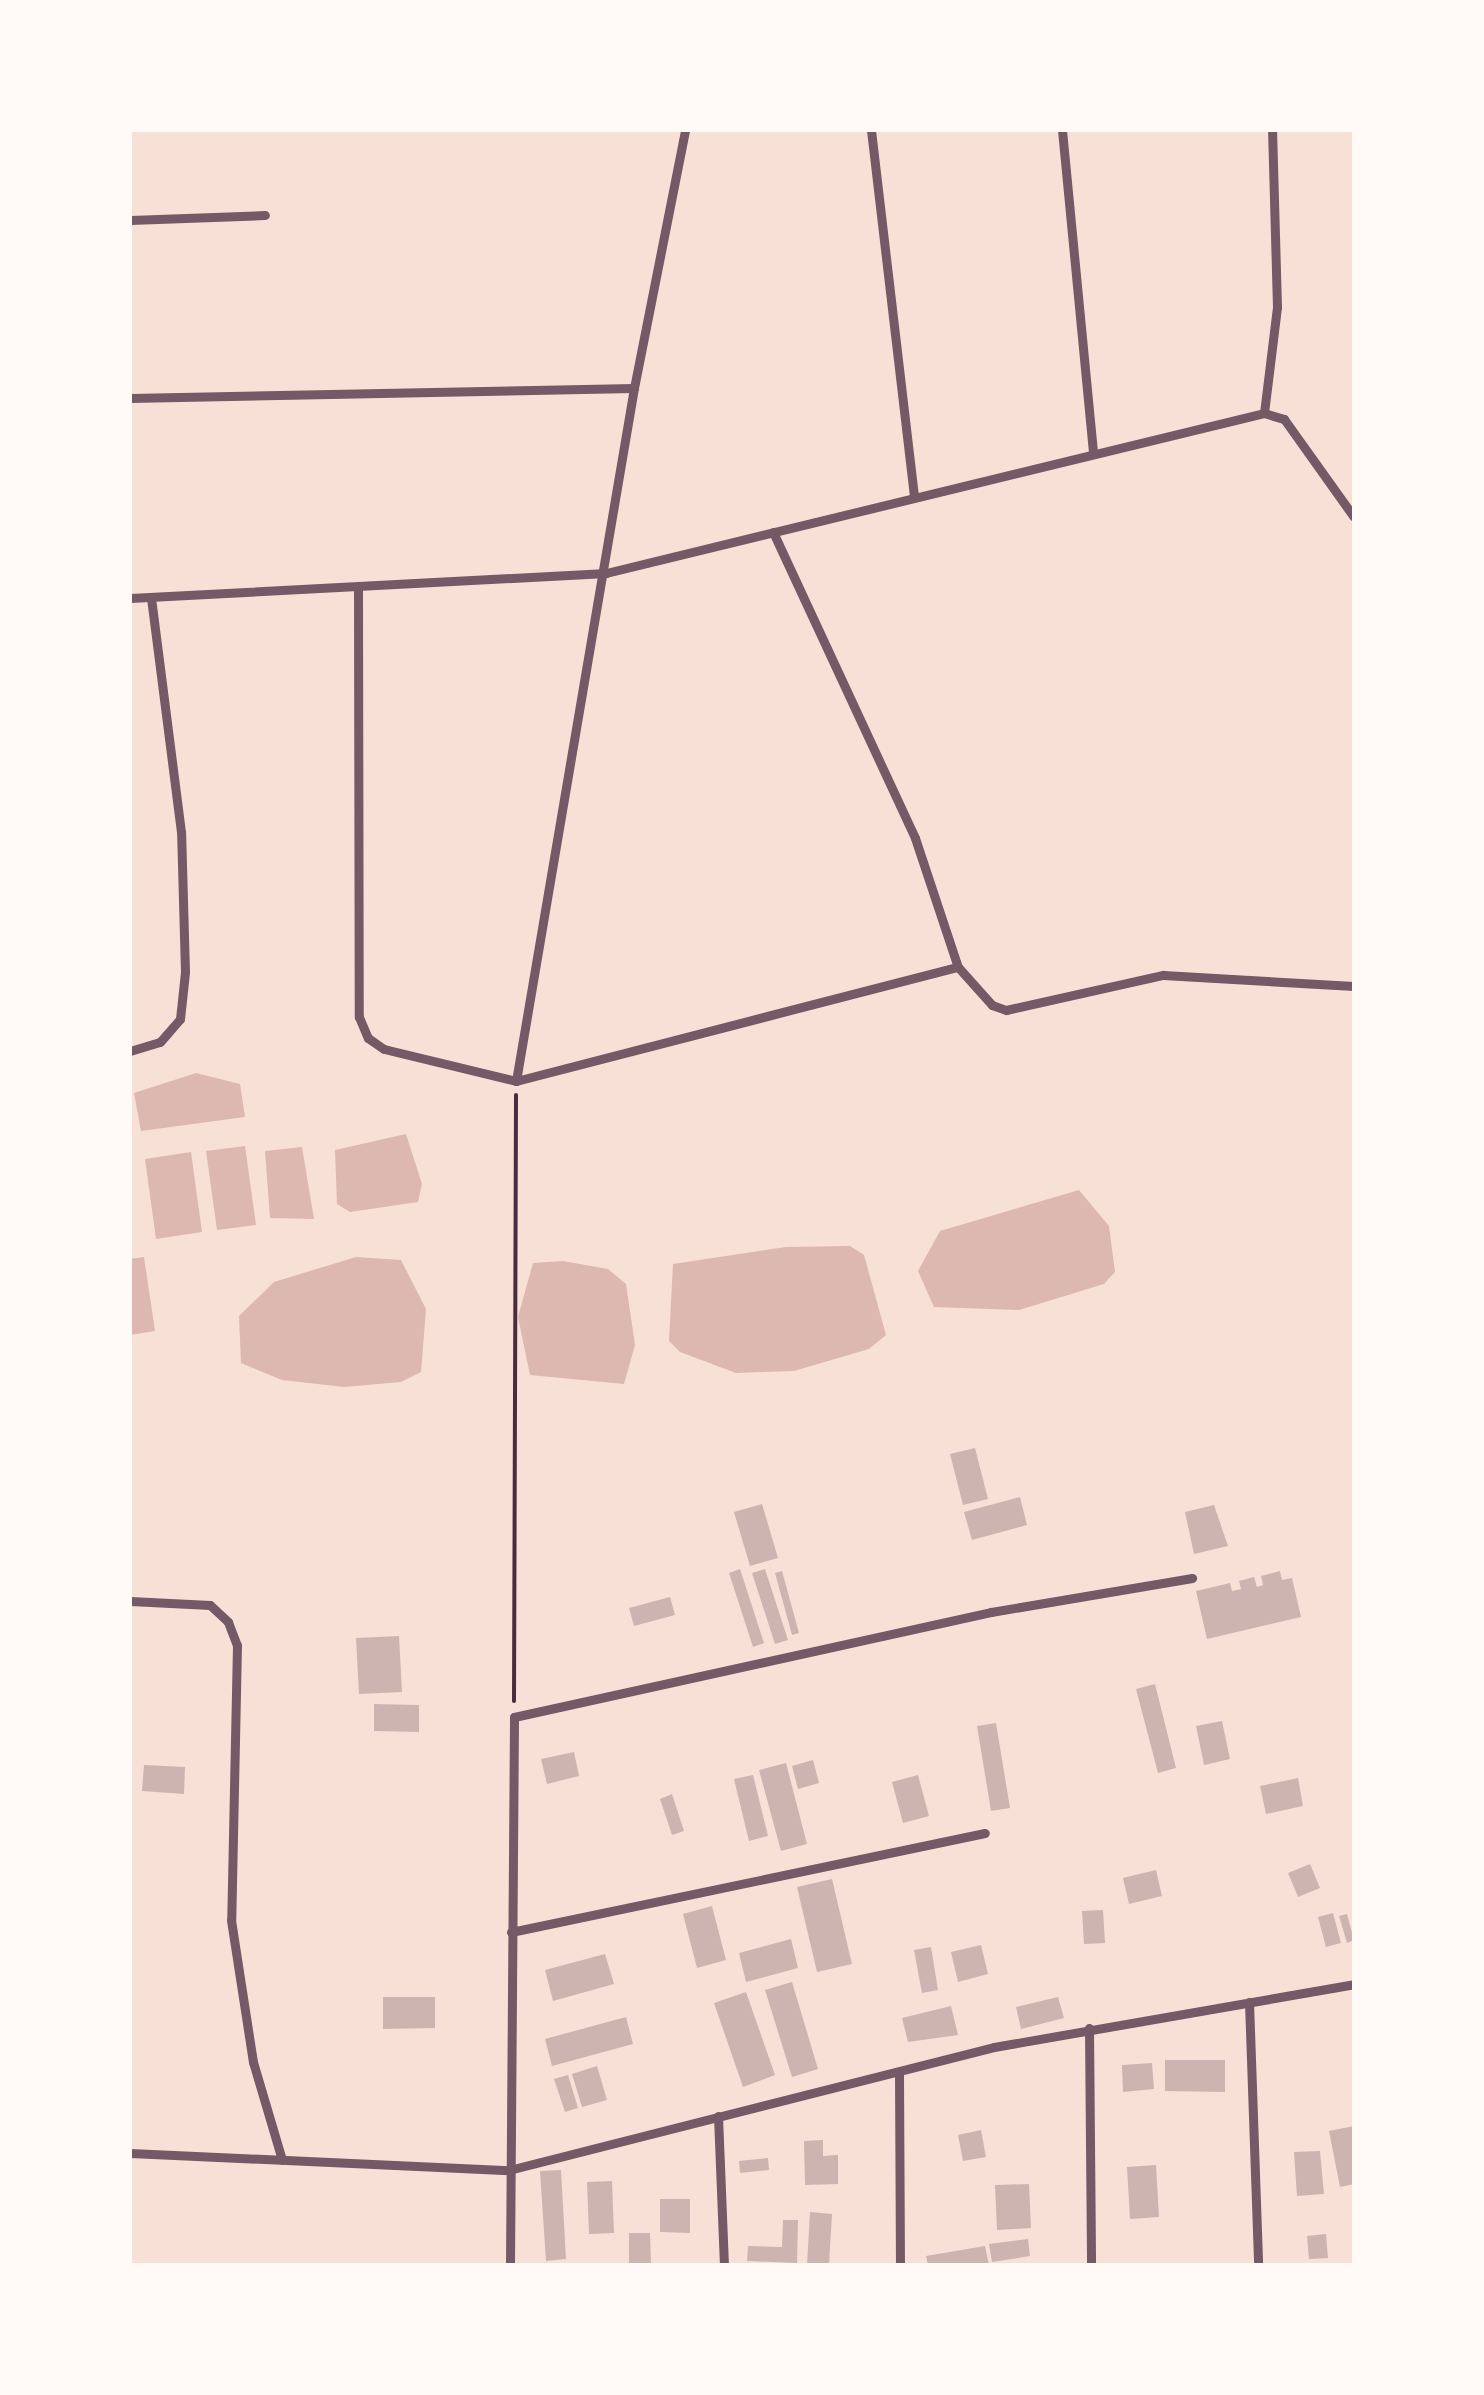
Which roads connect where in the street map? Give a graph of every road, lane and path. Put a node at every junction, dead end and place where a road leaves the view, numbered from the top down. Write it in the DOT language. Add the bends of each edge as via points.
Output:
graph roads {
  1 [pos="685,130"];
  2 [pos="871,130"];
  3 [pos="1062,130"];
  4 [pos="1272,130"];
  5 [pos="266,215"];
  6 [pos="130,220"];
  7 [pos="634,388"];
  8 [pos="130,398"];
  9 [pos="1264,414"];
  10 [pos="1093,453"];
  11 [pos="914,497"];
  12 [pos="1354,517"];
  13 [pos="773,532"];
  14 [pos="606,572"];
  15 [pos="358,587"];
  16 [pos="151,597"];
  17 [pos="130,598"];
  18 [pos="958,967"];
  19 [pos="1354,986"];
  20 [pos="130,1051"];
  21 [pos="516,1081"];
  22 [pos="1192,1578"];
  23 [pos="130,1600"];
  24 [pos="514,1717"];
  25 [pos="985,1833"];
  26 [pos="511,1932"];
  27 [pos="1354,1984"];
  28 [pos="1249,2002"];
  29 [pos="1089,2028"];
  30 [pos="898,2075"];
  31 [pos="718,2116"];
  32 [pos="130,2153"];
  33 [pos="282,2160"];
  34 [pos="509,2170"];
  35 [pos="510,2265"];
  36 [pos="724,2265"];
  37 [pos="900,2265"];
  38 [pos="1091,2265"];
  39 [pos="1258,2265"];
  1 -- 7 [label="street"];
  2 -- 11 [label="street"];
  3 -- 10 [label="street"];
  4 -- 9 [label="street" via="1277,307"];
  5 -- 6 [label="street"];
  7 -- 8 [label="street"];
  7 -- 14 [label="street"];
  9 -- 10 [label="street"];
  9 -- 12 [label="street" via="1284,419"];
  10 -- 11 [label="street"];
  11 -- 13 [label="street"];
  13 -- 14 [label="street"];
  13 -- 18 [label="street" via="916,838"];
  14 -- 15 [label="street"];
  14 -- 21 [label="street"];
  15 -- 16 [label="street"];
  15 -- 21 [label="street" via="359,1018 368,1038 384,1049"];
  16 -- 17 [label="street"];
  16 -- 20 [label="street" via="181,832 185,972 180,1019 160,1042"];
  18 -- 19 [label="street" via="992,1006 1006,1010 1163,975"];
  18 -- 21 [label="street"];
  21 -- 24 [label="path"];
  22 -- 24 [label="street" via="990,1612"];
  23 -- 33 [label="street" via="210,1605 228,1622 237,1644 231,1920 254,2062"];
  24 -- 26 [label="street"];
  25 -- 26 [label="street"];
  26 -- 34 [label="street"];
  27 -- 28 [label="street"];
  28 -- 29 [label="street"];
  28 -- 39 [label="street"];
  29 -- 30 [label="street"];
  29 -- 38 [label="street"];
  30 -- 31 [label="street"];
  30 -- 37 [label="street"];
  31 -- 34 [label="street"];
  31 -- 36 [label="street"];
  32 -- 33 [label="street"];
  33 -- 34 [label="street"];
  34 -- 35 [label="street"];
}
